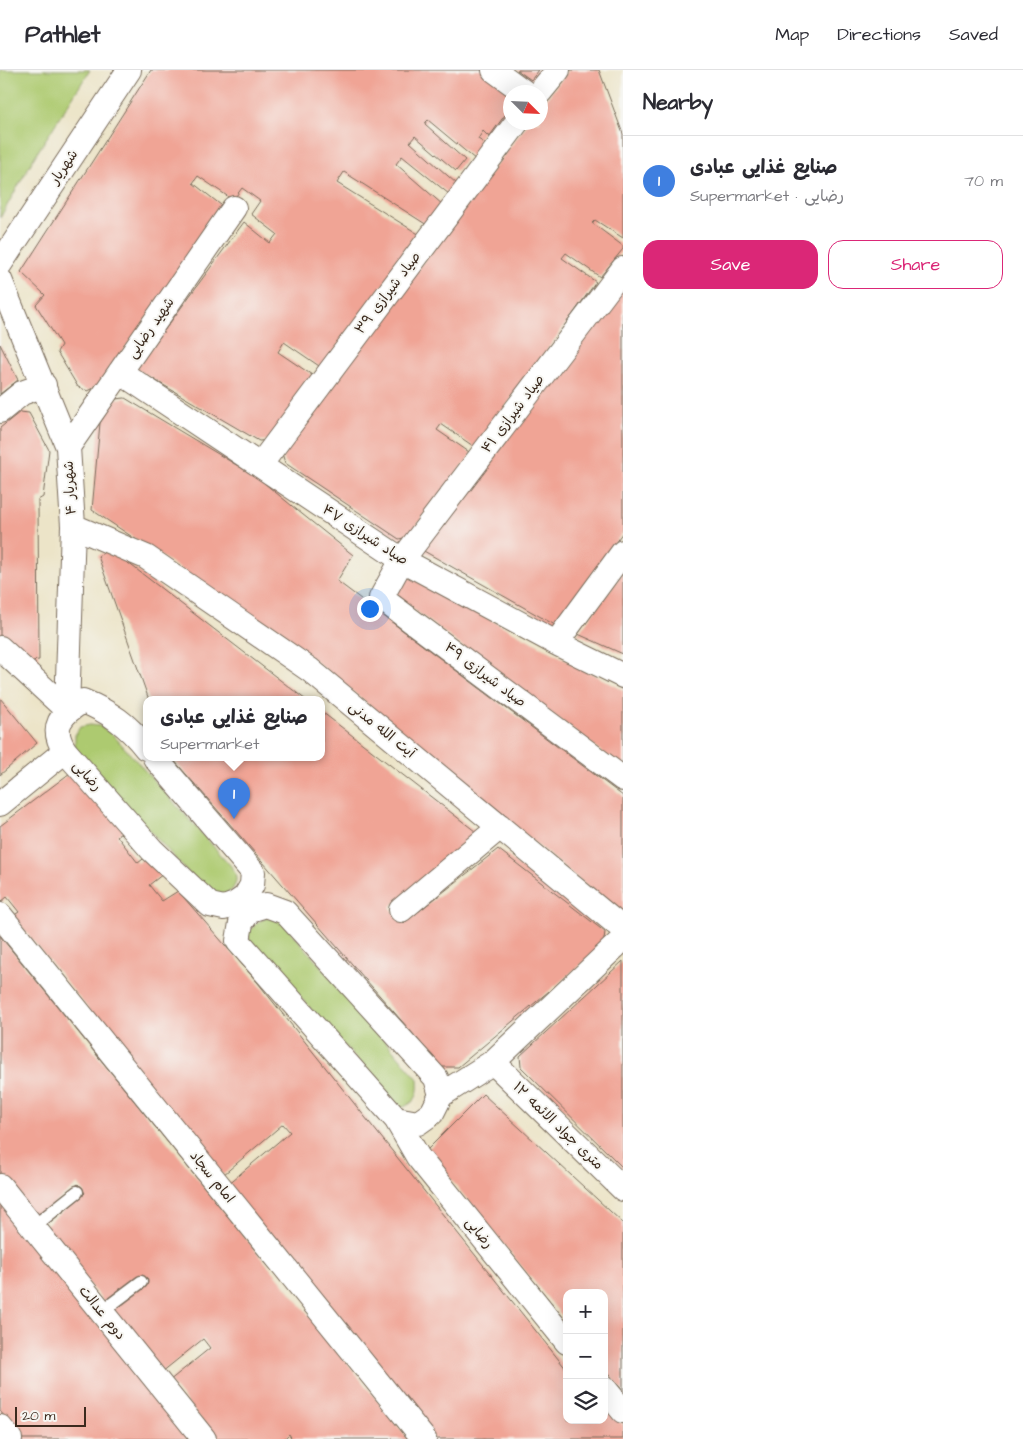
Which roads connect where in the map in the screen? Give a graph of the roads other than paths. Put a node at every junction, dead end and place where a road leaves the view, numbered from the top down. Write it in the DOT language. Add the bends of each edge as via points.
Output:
graph roads {
  1 [pos="129,70"];
  2 [pos="494,70"];
  3 [pos="558,70"];
  4 [pos="514,85"];
  5 [pos="546,85"];
  6 [pos="511,130"];
  7 [pos="234,208"];
  8 [pos="0,264"];
  9 [pos="623,269"];
  10 [pos="0,280"];
  11 [pos="120,372"];
  12 [pos="44,385"];
  13 [pos="0,410"];
  14 [pos="68,447"];
  15 [pos="260,465"];
  16 [pos="73,526"];
  17 [pos="623,552"];
  18 [pos="402,560"];
  19 [pos="556,643"];
  20 [pos="0,648"];
  21 [pos="623,676"];
  22 [pos="67,710"];
  23 [pos="143,745"];
  24 [pos="65,751"];
  25 [pos="158,761"];
  26 [pos="623,779"];
  27 [pos="0,804"];
  28 [pos="500,827"];
  29 [pos="253,872"];
  30 [pos="210,905"];
  31 [pos="401,910"];
  32 [pos="285,912"];
  33 [pos="0,915"];
  34 [pos="623,929"];
  35 [pos="623,939"];
  36 [pos="238,941"];
  37 [pos="493,1062"];
  38 [pos="441,1096"];
  39 [pos="396,1120"];
  40 [pos="0,1186"];
  41 [pos="623,1189"];
  42 [pos="77,1192"];
  43 [pos="33,1227"];
  44 [pos="141,1282"];
  45 [pos="102,1312"];
  46 [pos="563,1337"];
  47 [pos="608,1393"];
  48 [pos="623,1411"];
  49 [pos="0,1427"];
  50 [pos="10,1439"];
  51 [pos="204,1439"];
  52 [pos="424,1439"];
  1 -- 8 [label="street, شهریار"];
  2 -- 4 [label="street"];
  3 -- 5 [label="street"];
  6 -- 15 [label="street, صیاد شیرازی ۳۹"];
  7 -- 11 [label="street, شهید رضایی"];
  9 -- 18 [label="street, صیاد شیرازی ۴۱"];
  10 -- 12 [label="street, شهریار ۴"];
  11 -- 14 [label="street, شهید رضایی"];
  11 -- 15 [label="street, صیاد شیرازی ۴۷"];
  12 -- 13 [label="street" via="22,392"];
  12 -- 14 [label="street, شهریار ۴"];
  14 -- 16 [label="street, شهریار ۴"];
  15 -- 18 [label="street, صیاد شیرازی ۴۷"];
  16 -- 22 [label="street, شهریار ۴"];
  16 -- 28 [label="street, آیت الله مدنی" via="146,557 310,670"];
  17 -- 19 [label="street"];
  18 -- 19 [label="street, صیاد شیرازی ۴۷"];
  18 -- 26 [label="street, صیاد شیرازی ۴۹" via="381,598"];
  19 -- 21 [label="street, صیاد شیرازی ۴۷"];
  20 -- 22 [label="street"];
  22 -- 23 [label="street" via="83,701 104,709 124,723"];
  22 -- 24 [label="street, رضایی" via="58,725 58,741"];
  24 -- 27 [label="street"];
  24 -- 30 [label="street, رضایی" via="152,850"];
  25 -- 29 [label="street"];
  28 -- 31 [label="street"];
  28 -- 34 [label="street, آیت الله مدنی"];
  29 -- 30 [label="street" via="252,885 246,897 224,908"];
  29 -- 32 [label="street"];
  30 -- 36 [label="street, رضایی"];
  32 -- 36 [label="street" via="266,905 250,910 242,923"];
  32 -- 38 [label="street" via="436,1078"];
  33 -- 52 [label="street, امام سجاد"];
  35 -- 37 [label="street"];
  36 -- 39 [label="street, رضایی"];
  37 -- 38 [label="street"];
  37 -- 41 [label="street, ۱۲ متری جواد الائمه"];
  38 -- 39 [label="street" via="432,1113 418,1123"];
  39 -- 46 [label="street, رضایی" via="418,1157"];
  40 -- 43 [label="street, دوم عدالت"];
  42 -- 43 [label="lane"];
  43 -- 45 [label="street, دوم عدالت"];
  44 -- 45 [label="lane"];
  45 -- 51 [label="street, دوم عدالت"];
  47 -- 48 [label="street"];
  49 -- 50 [label="street"];
}
